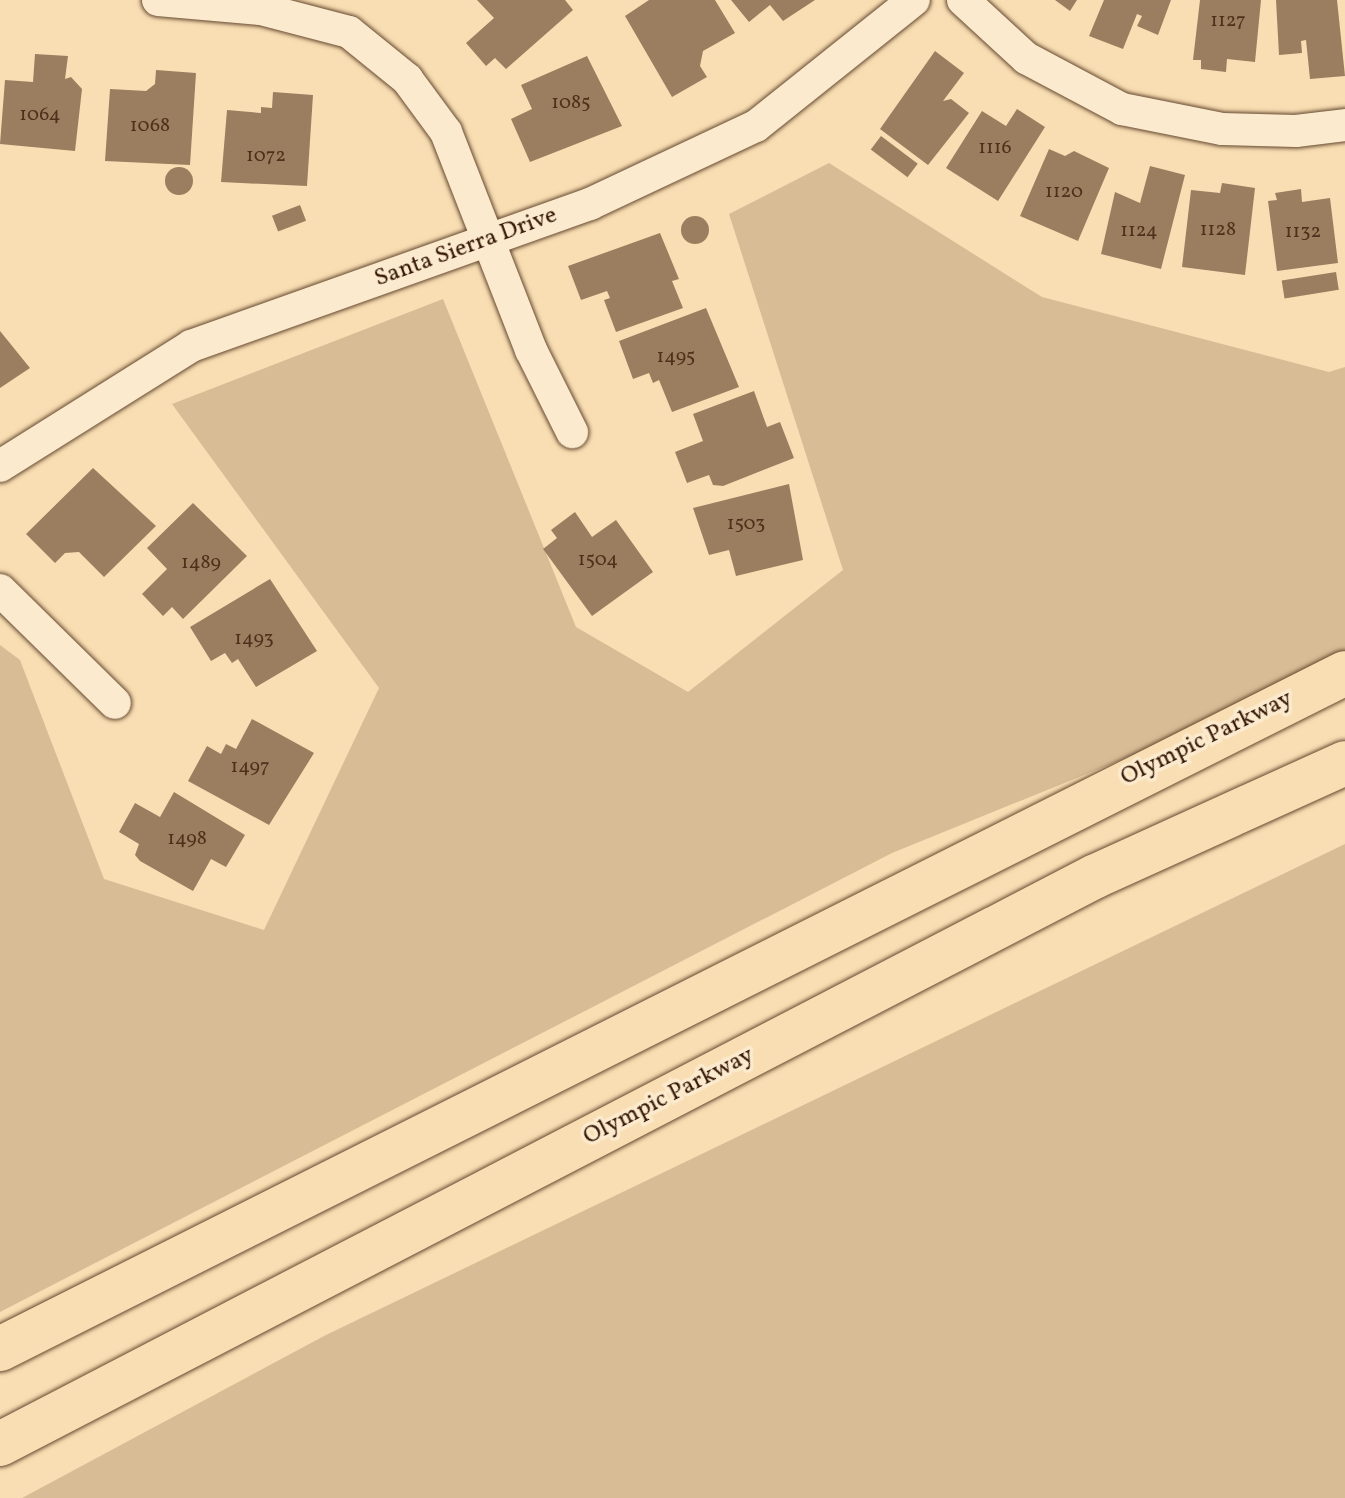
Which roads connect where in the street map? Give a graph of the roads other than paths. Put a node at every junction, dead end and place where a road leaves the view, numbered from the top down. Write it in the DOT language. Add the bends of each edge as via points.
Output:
graph roads {
  1 [pos="158,0"];
  2 [pos="914,0"];
  3 [pos="963,0"];
  4 [pos="1345,125"];
  5 [pos="489,240"];
  6 [pos="572,432"];
  7 [pos="0,466"];
  8 [pos="0,590"];
  9 [pos="1345,673"];
  10 [pos="115,703"];
  11 [pos="1345,763"];
  12 [pos="0,1349"];
  13 [pos="0,1444"];
  1 -- 5 [label="street" via="261,9 349,32 407,79 446,132"];
  2 -- 5 [label="street, Santa Sierra Drive" via="756,126 590,204"];
  3 -- 4 [label="street" via="1026,58 1122,109 1222,129 1296,131"];
  5 -- 6 [label="street" via="531,350"];
  5 -- 7 [label="street, Santa Sierra Drive" via="191,346"];
  8 -- 10 [label="street"];
  9 -- 12 [label="main road, Olympic Parkway"];
  11 -- 13 [label="main road, Olympic Parkway" via="1096,876"];
}
